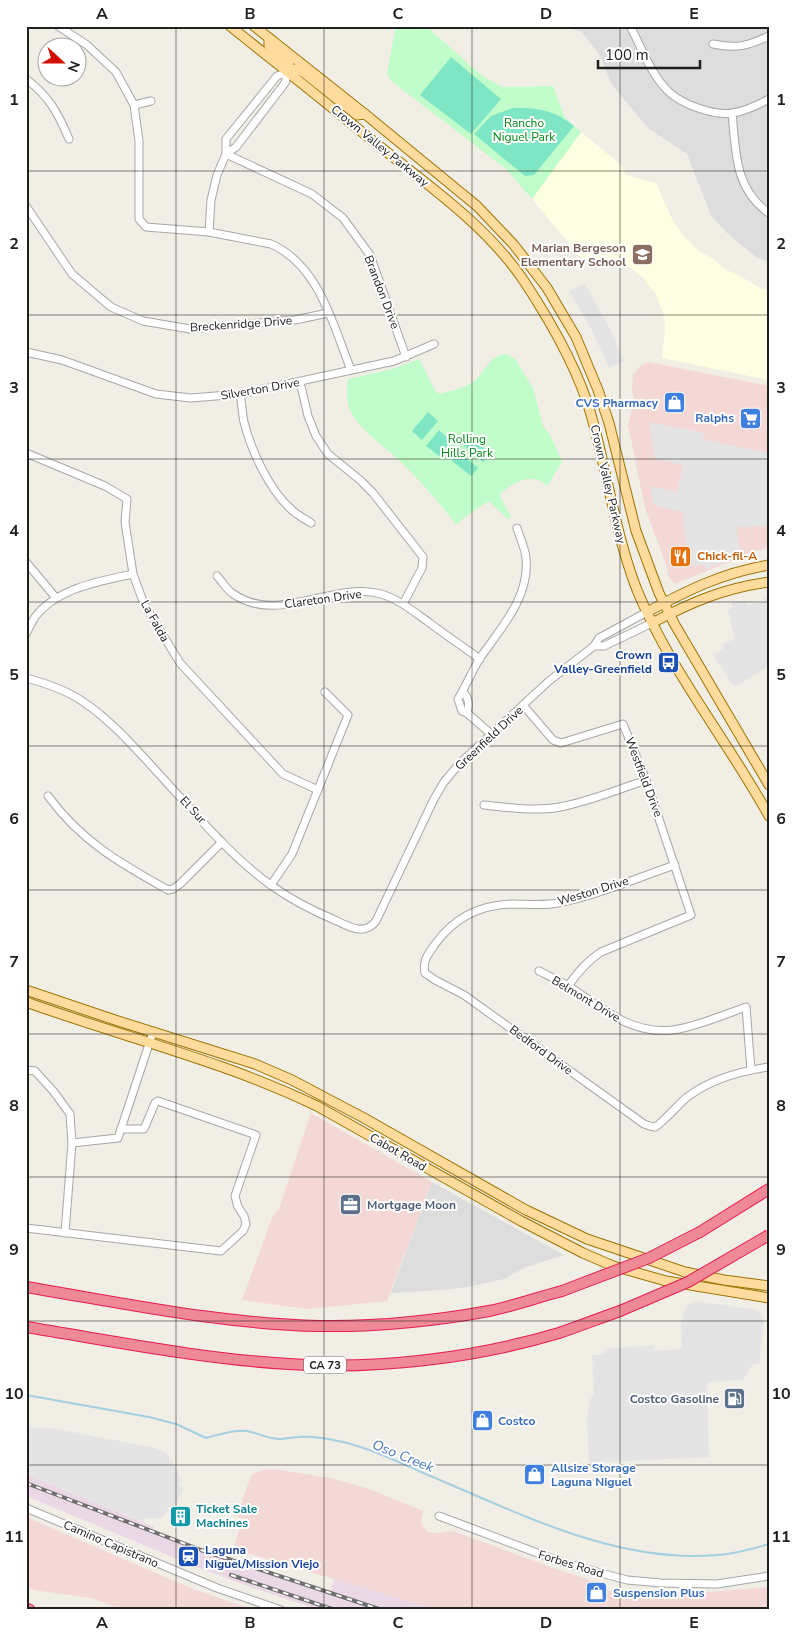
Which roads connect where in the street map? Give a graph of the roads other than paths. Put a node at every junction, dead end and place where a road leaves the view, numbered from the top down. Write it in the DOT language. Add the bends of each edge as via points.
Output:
graph roads {
  1 [pos="58,26"];
  2 [pos="230,26"];
  3 [pos="254,26"];
  4 [pos="630,26"];
  5 [pos="769,36"];
  6 [pos="269,38"];
  7 [pos="713,44"];
  8 [pos="288,72"];
  9 [pos="26,79"];
  10 [pos="769,99"];
  11 [pos="151,101"];
  12 [pos="134,105"];
  13 [pos="366,114"];
  14 [pos="732,114"];
  15 [pos="240,120"];
  16 [pos="251,128"];
  17 [pos="69,139"];
  18 [pos="226,154"];
  19 [pos="26,206"];
  20 [pos="769,213"];
  21 [pos="209,232"];
  22 [pos="328,313"];
  23 [pos="434,344"];
  24 [pos="26,352"];
  25 [pos="406,357"];
  26 [pos="588,364"];
  27 [pos="351,370"];
  28 [pos="575,370"];
  29 [pos="300,382"];
  30 [pos="240,394"];
  31 [pos="26,453"];
  32 [pos="311,523"];
  33 [pos="517,528"];
  34 [pos="26,562"];
  35 [pos="769,565"];
  36 [pos="133,574"];
  37 [pos="217,576"];
  38 [pos="769,582"];
  39 [pos="56,598"];
  40 [pos="664,603"];
  41 [pos="403,604"];
  42 [pos="647,612"];
  43 [pos="669,614"];
  44 [pos="652,623"];
  45 [pos="26,634"];
  46 [pos="594,646"];
  47 [pos="480,659"];
  48 [pos="26,678"];
  49 [pos="325,692"];
  50 [pos="524,705"];
  51 [pos="491,734"];
  52 [pos="646,780"];
  53 [pos="769,785"];
  54 [pos="318,790"];
  55 [pos="48,796"];
  56 [pos="484,805"];
  57 [pos="769,816"];
  58 [pos="222,842"];
  59 [pos="675,865"];
  60 [pos="271,885"];
  61 [pos="367,929"];
  62 [pos="539,971"];
  63 [pos="425,973"];
  64 [pos="568,986"];
  65 [pos="26,990"];
  66 [pos="26,1002"];
  67 [pos="153,1032"];
  68 [pos="149,1043"];
  69 [pos="769,1066"];
  70 [pos="26,1070"];
  71 [pos="751,1070"];
  72 [pos="121,1129"];
  73 [pos="72,1143"];
  74 [pos="769,1189"];
  75 [pos="26,1228"];
  76 [pos="64,1233"];
  77 [pos="769,1235"];
  78 [pos="769,1286"];
  79 [pos="26,1287"];
  80 [pos="769,1298"];
  81 [pos="26,1326"];
  82 [pos="26,1508"];
  83 [pos="438,1516"];
  84 [pos="769,1576"];
  85 [pos="281,1610"];
  1 -- 12 [label="street" via="87,45 116,72"];
  2 -- 8 [label="main road, Crown Valley Parkway"];
  3 -- 6 [label="main road, Crown Valley Parkway"];
  4 -- 14 [label="street" via="669,92 707,111"];
  5 -- 7 [label="street" via="741,47"];
  6 -- 8 [label="main road" via="270,46 289,64"];
  6 -- 13 [label="main road, Crown Valley Parkway"];
  8 -- 13 [label="main road" via="295,69 303,72 357,115"];
  8 -- 15 [label="street" via="277,76"];
  8 -- 16 [label="street" via="285,83"];
  8 -- 28 [label="main road, Crown Valley Parkway" via="487,237 523,280"];
  9 -- 17 [label="street" via="48,98"];
  10 -- 14 [label="street"];
  11 -- 12 [label="street"];
  12 -- 21 [label="street" via="139,141 139,219 146,227"];
  13 -- 26 [label="main road, Crown Valley Parkway" via="457,188 502,231 547,288"];
  14 -- 20 [label="street" via="737,163 744,187"];
  15 -- 16 [label="street"];
  15 -- 18 [label="street" via="226,139"];
  16 -- 18 [label="street"];
  18 -- 21 [label="street" via="211,200"];
  18 -- 25 [label="street, Brandon Drive" via="312,194 343,218 370,255"];
  19 -- 22 [label="street, Breckenridge Drive" via="72,274 111,307 143,321 190,329 295,320"];
  21 -- 22 [label="street" via="278,247 312,279"];
  22 -- 27 [label="street"];
  23 -- 25 [label="street, Silverton Drive"];
  24 -- 30 [label="street, Silverton Drive" via="62,360 156,394 191,398"];
  25 -- 27 [label="street, Silverton Drive"];
  26 -- 28 [label="main road"];
  26 -- 40 [label="main road, Crown Valley Parkway" via="609,423 636,531"];
  27 -- 29 [label="street, Silverton Drive"];
  28 -- 42 [label="main road, Crown Valley Parkway" via="591,415 621,543"];
  29 -- 30 [label="street, Silverton Drive"];
  29 -- 41 [label="street" via="308,416 328,454 373,493 423,557 422,568"];
  30 -- 32 [label="street" via="250,443 267,477 292,510"];
  31 -- 36 [label="street, La Falda" via="105,486 127,499 125,522"];
  33 -- 47 [label="street" via="526,557 522,593"];
  34 -- 39 [label="street"];
  35 -- 40 [label="main road, Greenfield Drive" via="723,576"];
  36 -- 39 [label="street" via="103,580"];
  36 -- 54 [label="street, La Falda" via="144,604 180,663 283,774"];
  37 -- 41 [label="street, Clareton Drive" via="230,592 258,605 369,592"];
  38 -- 43 [label="main road, Greenfield Drive" via="709,595"];
  39 -- 45 [label="street" via="35,616"];
  40 -- 42 [label="main road, Greenfield Drive"];
  40 -- 43 [label="main road, Crown Valley Parkway"];
  41 -- 47 [label="street, Clareton Drive"];
  42 -- 44 [label="main road, Crown Valley Parkway"];
  42 -- 46 [label="street, Greenfield Drive" via="599,638"];
  43 -- 44 [label="main road, Greenfield Drive"];
  43 -- 53 [label="main road, Crown Valley Parkway"];
  44 -- 46 [label="street, Greenfield Drive" via="604,646"];
  44 -- 57 [label="main road, Crown Valley Parkway"];
  46 -- 50 [label="street, Greenfield Drive"];
  47 -- 51 [label="street" via="458,699 459,706"];
  48 -- 58 [label="street, El Sur" via="82,700 126,737"];
  49 -- 54 [label="street" via="348,715"];
  50 -- 51 [label="street, Greenfield Drive"];
  50 -- 52 [label="street, Westfield Drive" via="552,740 561,743 623,724"];
  51 -- 61 [label="street, Greenfield Drive" via="444,782 376,921"];
  52 -- 56 [label="street" via="565,806 519,809"];
  52 -- 59 [label="street, Westfield Drive"];
  54 -- 60 [label="street" via="292,854"];
  55 -- 58 [label="street" via="73,826 103,852 168,890 180,884"];
  58 -- 60 [label="street, El Sur"];
  59 -- 63 [label="street, Weston Drive" via="556,904 511,904 474,911 447,929 426,958"];
  59 -- 64 [label="street, Westfield Drive" via="691,915 601,952 590,959"];
  60 -- 61 [label="street, El Sur" via="314,911 358,929"];
  62 -- 64 [label="street, Belmont Drive"];
  63 -- 71 [label="street, Bedford Drive" via="464,994 644,1124 660,1125 690,1095 730,1075"];
  64 -- 71 [label="street, Belmont Drive" via="610,1015 648,1030 691,1026 746,1007"];
  65 -- 67 [label="main road, Cabot Road"];
  66 -- 68 [label="main road, Cabot Road"];
  67 -- 68 [label="street"];
  67 -- 78 [label="main road, Cabot Road" via="255,1064 292,1080 526,1210 587,1239 685,1272"];
  68 -- 72 [label="street"];
  68 -- 80 [label="main road, Cabot Road" via="284,1090 583,1254 666,1281"];
  69 -- 71 [label="street"];
  70 -- 73 [label="street" via="35,1072 70,1114"];
  72 -- 73 [label="street" via="118,1138"];
  72 -- 76 [label="street" via="144,1129 158,1101 256,1135 235,1196 246,1224 243,1231 221,1252"];
  73 -- 76 [label="street"];
  74 -- 79 [label="highway, bridge" via="700,1232 635,1264 562,1291 491,1310 445,1317 321,1326 247,1322"];
  75 -- 76 [label="street"];
  77 -- 81 [label="highway, CA 73, bridge" via="688,1282 620,1311 559,1333 444,1357 390,1363 290,1364 214,1357"];
  82 -- 85 [label="street, Camino Capistrano" via="217,1588"];
  83 -- 84 [label="street, Forbes Road" via="564,1563 627,1580 717,1584"];
}
